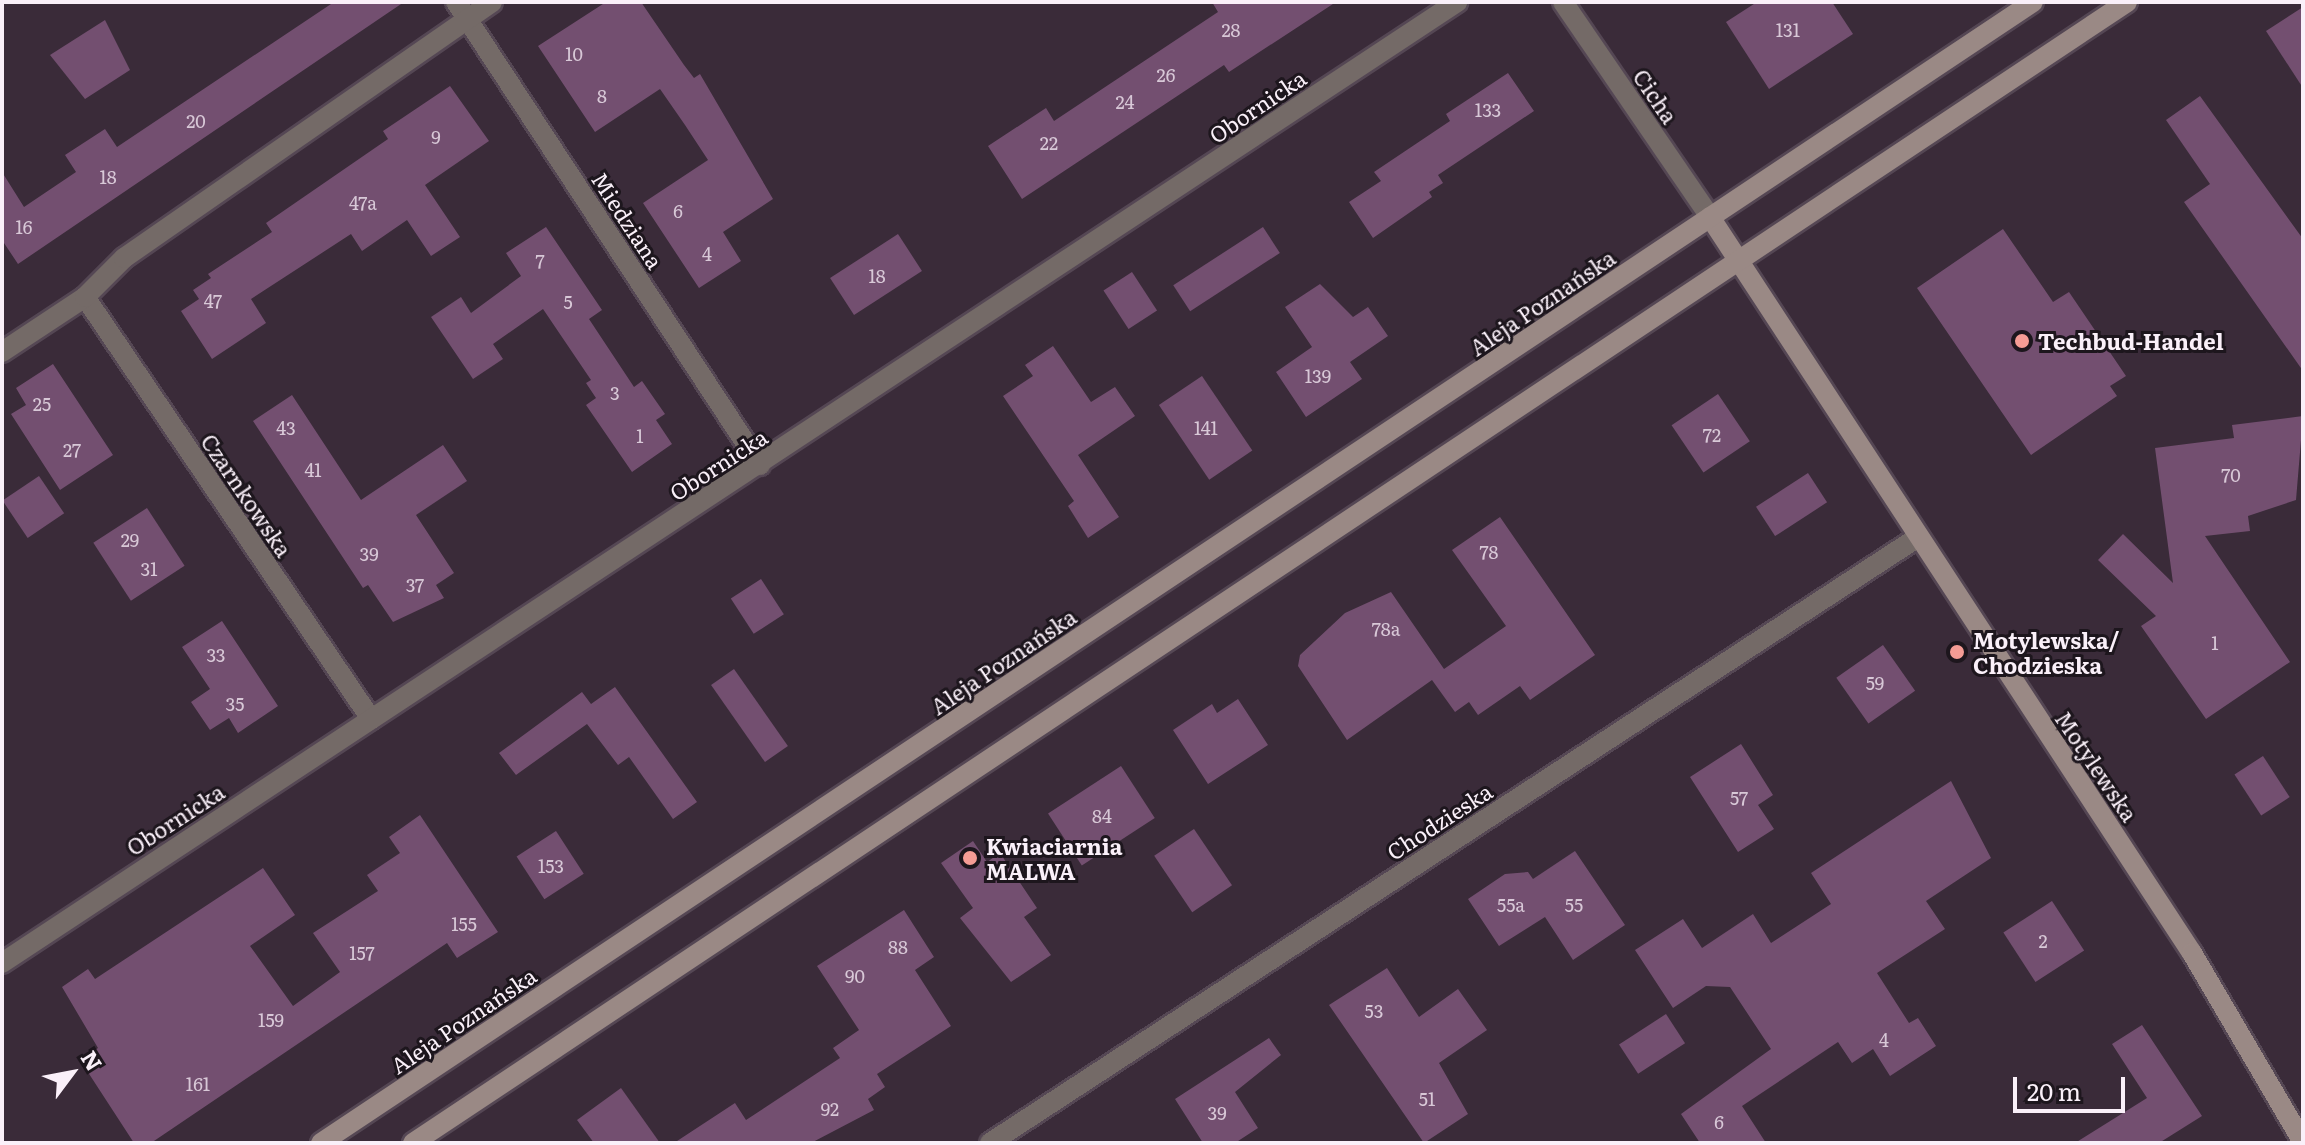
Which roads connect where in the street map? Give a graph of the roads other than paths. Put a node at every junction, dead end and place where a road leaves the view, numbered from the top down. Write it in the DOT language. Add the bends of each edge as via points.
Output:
graph roads {
  1 [pos="492,2"];
  2 [pos="1457,2"];
  3 [pos="1563,2"];
  4 [pos="2033,2"];
  5 [pos="2127,2"];
  6 [pos="462,10"];
  7 [pos="1710,217"];
  8 [pos="1737,262"];
  9 [pos="85,297"];
  10 [pos="2,352"];
  11 [pos="760,465"];
  12 [pos="1915,539"];
  13 [pos="371,719"];
  14 [pos="2,963"];
  15 [pos="2303,1142"];
  16 [pos="321,1143"];
  17 [pos="413,1143"];
  18 [pos="990,1143"];
  1 -- 6 [label="street"];
  2 -- 11 [label="street, Obornicka"];
  3 -- 7 [label="street, Cicha"];
  4 -- 7 [label="main road, Aleja Poznańska"];
  5 -- 8 [label="main road"];
  6 -- 9 [label="street" via="124,258"];
  6 -- 11 [label="street, Miedziana"];
  7 -- 8 [label="main road"];
  7 -- 16 [label="main road, Aleja Poznańska"];
  8 -- 12 [label="main road, Motylewska"];
  8 -- 17 [label="main road"];
  9 -- 10 [label="street"];
  9 -- 13 [label="street, Czarnkowska"];
  11 -- 13 [label="street, Obornicka"];
  12 -- 15 [label="main road, Motylewska" via="2192,953"];
  12 -- 18 [label="street, Chodzieska"];
  13 -- 14 [label="street, Obornicka"];
}
